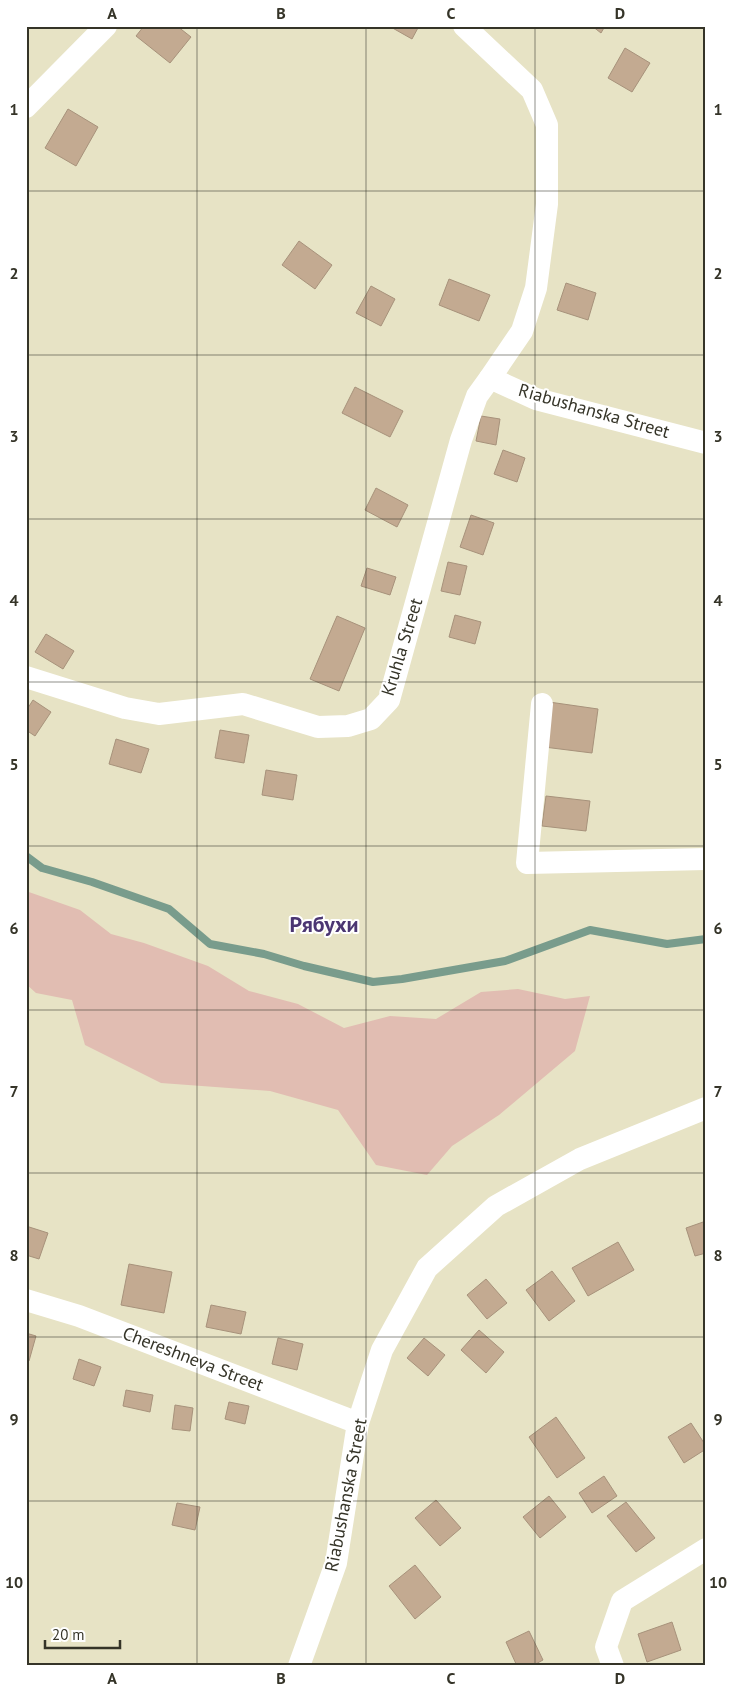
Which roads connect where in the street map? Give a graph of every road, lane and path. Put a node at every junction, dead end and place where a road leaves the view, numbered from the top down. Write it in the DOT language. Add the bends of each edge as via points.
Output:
graph roads {
  1 [pos="106,26"];
  2 [pos="464,26"];
  3 [pos="26,106"];
  4 [pos="490,378"];
  5 [pos="706,443"];
  6 [pos="26,677"];
  7 [pos="542,704"];
  8 [pos="706,859"];
  9 [pos="706,1108"];
  10 [pos="26,1300"];
  11 [pos="358,1423"];
  12 [pos="706,1549"];
  13 [pos="299,1666"];
  14 [pos="613,1666"];
  1 -- 3 [label="street"];
  2 -- 4 [label="street" via="532,90 547,125 547,204 536,288 522,331"];
  4 -- 5 [label="street, Riabushanska Street" via="536,398"];
  4 -- 6 [label="street, Kruhla Street" via="477,396 461,440 389,700 371,719 348,726 318,727 243,704 159,714 125,708"];
  7 -- 8 [label="street" via="527,863"];
  9 -- 11 [label="street, Riabushanska Street" via="580,1159 496,1206 427,1268 382,1350"];
  10 -- 11 [label="street, Chereshneva Street" via="80,1316"];
  11 -- 13 [label="street, Riabushanska Street" via="336,1563"];
  12 -- 14 [label="street" via="622,1601 606,1648"];
}
